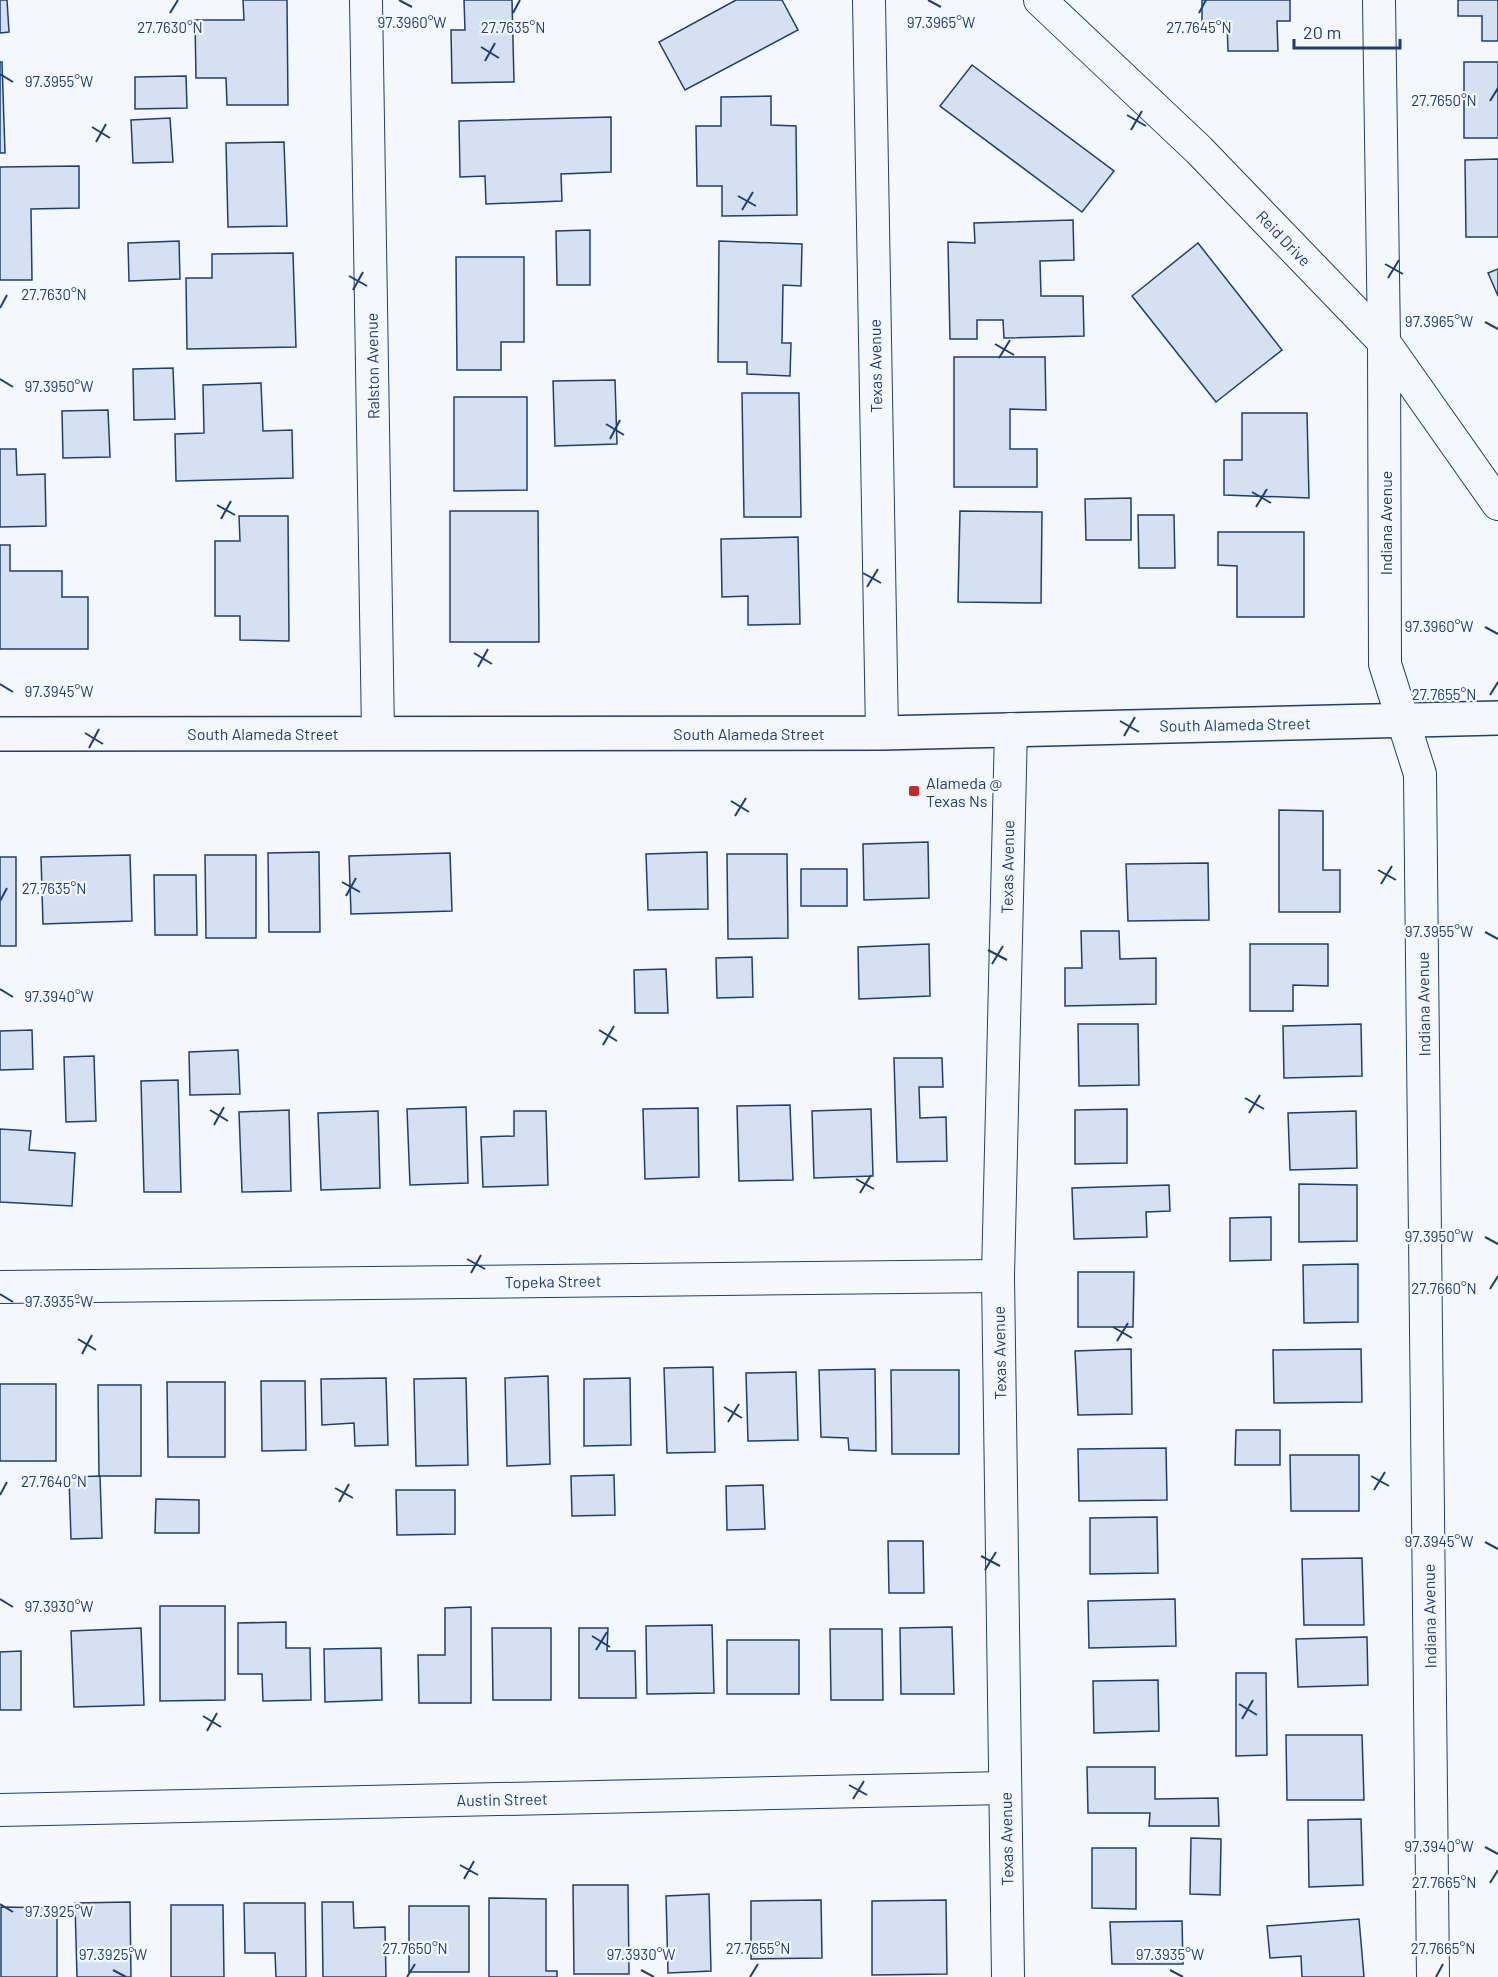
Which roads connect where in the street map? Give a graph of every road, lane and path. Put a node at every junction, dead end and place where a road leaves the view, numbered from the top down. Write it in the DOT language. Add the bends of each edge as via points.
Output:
graph roads {
  1 [pos="366,0"];
  2 [pos="869,0"];
  3 [pos="1040,0"];
  4 [pos="1379,0"];
  5 [pos="1384,342"];
  6 [pos="1498,504"];
  7 [pos="1498,718"];
  8 [pos="1403,720"];
  9 [pos="1011,729"];
  10 [pos="378,733"];
  11 [pos="882,733"];
  12 [pos="0,734"];
  13 [pos="998,1276"];
  14 [pos="0,1287"];
  15 [pos="1005,1788"];
  16 [pos="0,1810"];
  17 [pos="1008,1977"];
  18 [pos="1433,1977"];
  1 -- 10 [label="street, Ralston Avenue"];
  2 -- 11 [label="street, Texas Avenue"];
  3 -- 5 [label="street, Reid Drive" via="1199,150"];
  4 -- 5 [label="street, Indiana Avenue"];
  5 -- 6 [label="street, Reid Drive"];
  5 -- 8 [label="street, Indiana Avenue" via="1385,664"];
  7 -- 8 [label="main road, South Alameda Street"];
  8 -- 9 [label="main road, South Alameda Street"];
  8 -- 18 [label="street, Indiana Avenue" via="1420,774"];
  9 -- 11 [label="main road, South Alameda Street"];
  9 -- 13 [label="street, Texas Avenue"];
  10 -- 11 [label="main road, South Alameda Street"];
  10 -- 12 [label="main road, South Alameda Street"];
  13 -- 14 [label="street, Topeka Street"];
  13 -- 15 [label="street, Texas Avenue"];
  15 -- 16 [label="street, Austin Street"];
  15 -- 17 [label="street, Texas Avenue"];
}
